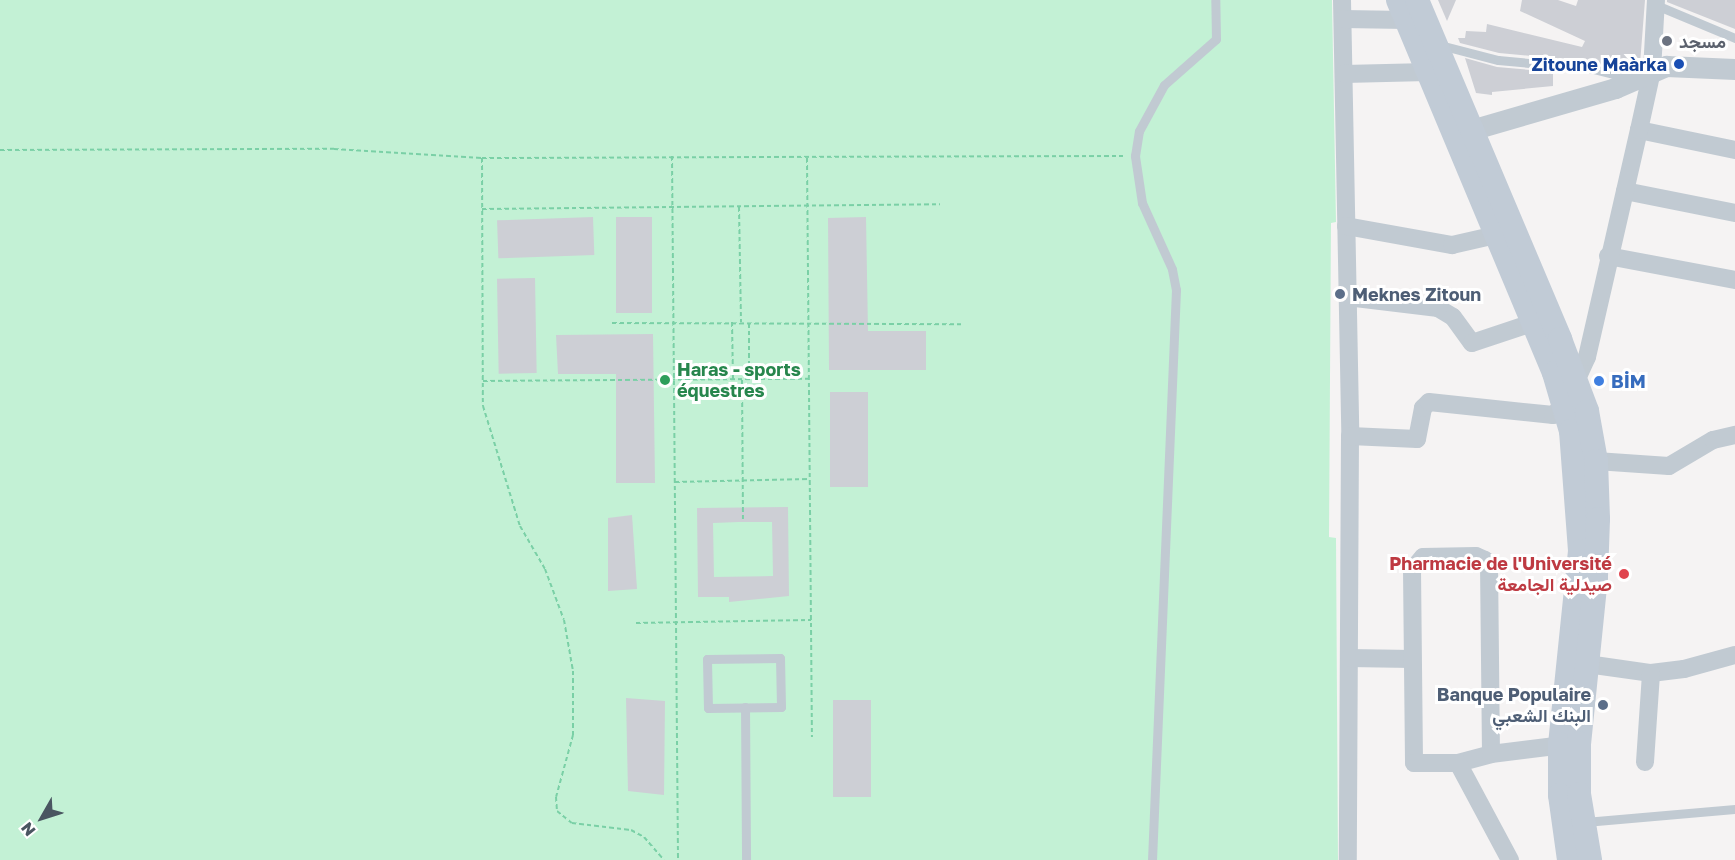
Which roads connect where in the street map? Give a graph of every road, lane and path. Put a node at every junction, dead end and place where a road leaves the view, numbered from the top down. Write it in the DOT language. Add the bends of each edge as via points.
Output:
graph roads {
  1 [pos="1215,0"];
  2 [pos="1342,0"];
  3 [pos="1656,2"];
  4 [pos="1407,7"];
  5 [pos="1342,19"];
  6 [pos="1735,38"];
  7 [pos="1436,44"];
  8 [pos="1735,69"];
  9 [pos="1428,72"];
  10 [pos="1344,74"];
  11 [pos="1644,75"];
  12 [pos="1639,130"];
  13 [pos="1463,132"];
  14 [pos="0,150"];
  15 [pos="1735,150"];
  16 [pos="672,156"];
  17 [pos="1135,156"];
  18 [pos="807,157"];
  19 [pos="482,158"];
  20 [pos="1625,192"];
  21 [pos="940,204"];
  22 [pos="740,206"];
  23 [pos="807,206"];
  24 [pos="673,207"];
  25 [pos="482,209"];
  26 [pos="1735,213"];
  27 [pos="1346,226"];
  28 [pos="1496,235"];
  29 [pos="1608,256"];
  30 [pos="1735,280"];
  31 [pos="1347,297"];
  32 [pos="749,321"];
  33 [pos="808,321"];
  34 [pos="674,322"];
  35 [pos="732,322"];
  36 [pos="741,322"];
  37 [pos="612,323"];
  38 [pos="1532,323"];
  39 [pos="961,324"];
  40 [pos="809,379"];
  41 [pos="733,380"];
  42 [pos="742,380"];
  43 [pos="749,380"];
  44 [pos="483,381"];
  45 [pos="674,381"];
  46 [pos="1578,383"];
  47 [pos="1565,405"];
  48 [pos="1735,435"];
  49 [pos="1350,436"];
  50 [pos="1596,461"];
  51 [pos="810,479"];
  52 [pos="742,481"];
  53 [pos="675,482"];
  54 [pos="743,522"];
  55 [pos="811,620"];
  56 [pos="676,622"];
  57 [pos="636,623"];
  58 [pos="1735,655"];
  59 [pos="1349,658"];
  60 [pos="1412,659"];
  61 [pos="1587,664"];
  62 [pos="1651,672"];
  63 [pos="745,707"];
  64 [pos="812,737"];
  65 [pos="1569,744"];
  66 [pos="1491,754"];
  67 [pos="1645,762"];
  68 [pos="1458,763"];
  69 [pos="1735,809"];
  70 [pos="1582,822"];
  71 [pos="1574,856"];
  72 [pos="664,860"];
  73 [pos="678,860"];
  74 [pos="746,860"];
  75 [pos="1152,860"];
  76 [pos="1348,860"];
  77 [pos="1510,860"];
  1 -- 17 [label="lane" via="1216,39 1164,85 1139,130"];
  2 -- 5 [label="street"];
  3 -- 6 [label="lane"];
  3 -- 11 [label="street"];
  4 -- 5 [label="street"];
  4 -- 7 [label="main road"];
  4 -- 9 [label="main road"];
  5 -- 10 [label="street"];
  7 -- 11 [label="lane" via="1498,60"];
  7 -- 13 [label="main road"];
  8 -- 11 [label="street" via="1679,64"];
  9 -- 10 [label="street"];
  9 -- 13 [label="main road"];
  10 -- 27 [label="street"];
  11 -- 12 [label="street"];
  11 -- 13 [label="street"];
  12 -- 15 [label="street"];
  12 -- 20 [label="street"];
  13 -- 28 [label="main road"];
  13 -- 46 [label="main road"];
  14 -- 19 [label="path" via="334,149"];
  16 -- 18 [label="path"];
  16 -- 19 [label="path"];
  16 -- 24 [label="path"];
  17 -- 18 [label="path"];
  17 -- 75 [label="lane" via="1142,203 1172,269 1176,290"];
  18 -- 23 [label="path"];
  19 -- 25 [label="path"];
  20 -- 26 [label="street"];
  20 -- 29 [label="street"];
  21 -- 23 [label="path"];
  22 -- 23 [label="path"];
  22 -- 24 [label="path"];
  22 -- 36 [label="path"];
  23 -- 33 [label="path"];
  24 -- 25 [label="path"];
  24 -- 34 [label="path"];
  25 -- 44 [label="path"];
  27 -- 28 [label="street" via="1452,245"];
  27 -- 31 [label="street"];
  28 -- 38 [label="main road"];
  29 -- 30 [label="street"];
  29 -- 46 [label="street"];
  31 -- 38 [label="street" via="1438,308 1453,317 1472,343"];
  31 -- 49 [label="street"];
  32 -- 33 [label="path"];
  32 -- 36 [label="path"];
  32 -- 43 [label="path"];
  33 -- 39 [label="path"];
  33 -- 40 [label="path"];
  34 -- 35 [label="path"];
  34 -- 37 [label="path"];
  34 -- 45 [label="path"];
  35 -- 36 [label="path"];
  35 -- 41 [label="path"];
  38 -- 47 [label="main road"];
  40 -- 43 [label="path"];
  40 -- 51 [label="path"];
  41 -- 42 [label="path"];
  41 -- 45 [label="path"];
  42 -- 43 [label="path"];
  42 -- 52 [label="path"];
  44 -- 45 [label="path"];
  44 -- 72 [label="path" via="483,406 512,505 549,578 570,646 573,735 556,797 557,811 572,823 630,830 644,837"];
  45 -- 53 [label="path"];
  46 -- 47 [label="street"];
  46 -- 50 [label="main road"];
  47 -- 49 [label="street" via="1553,415 1429,402 1423,408 1417,440"];
  47 -- 65 [label="main road" via="1575,457 1581,551"];
  48 -- 50 [label="street" via="1713,440 1669,466"];
  49 -- 59 [label="street"];
  50 -- 61 [label="main road" via="1598,547"];
  51 -- 52 [label="path"];
  51 -- 55 [label="path"];
  52 -- 53 [label="path"];
  52 -- 54 [label="path"];
  53 -- 56 [label="path"];
  55 -- 56 [label="path"];
  55 -- 64 [label="path"];
  56 -- 57 [label="path"];
  56 -- 73 [label="path"];
  58 -- 62 [label="street" via="1684,669"];
  59 -- 60 [label="street"];
  59 -- 76 [label="street"];
  60 -- 66 [label="street" via="1414,563 1422,557 1476,556 1485,560 1489,568"];
  60 -- 68 [label="street" via="1414,764"];
  61 -- 62 [label="street"];
  61 -- 65 [label="main road"];
  62 -- 67 [label="street"];
  63 -- 63 [label="lane" via="708,708 707,659 780,658 782,707"];
  63 -- 74 [label="lane"];
  65 -- 66 [label="street"];
  65 -- 70 [label="main road"];
  65 -- 71 [label="main road" via="1560,795"];
  66 -- 68 [label="street"];
  68 -- 77 [label="street"];
  69 -- 70 [label="lane"];
  70 -- 71 [label="main road"];
}
